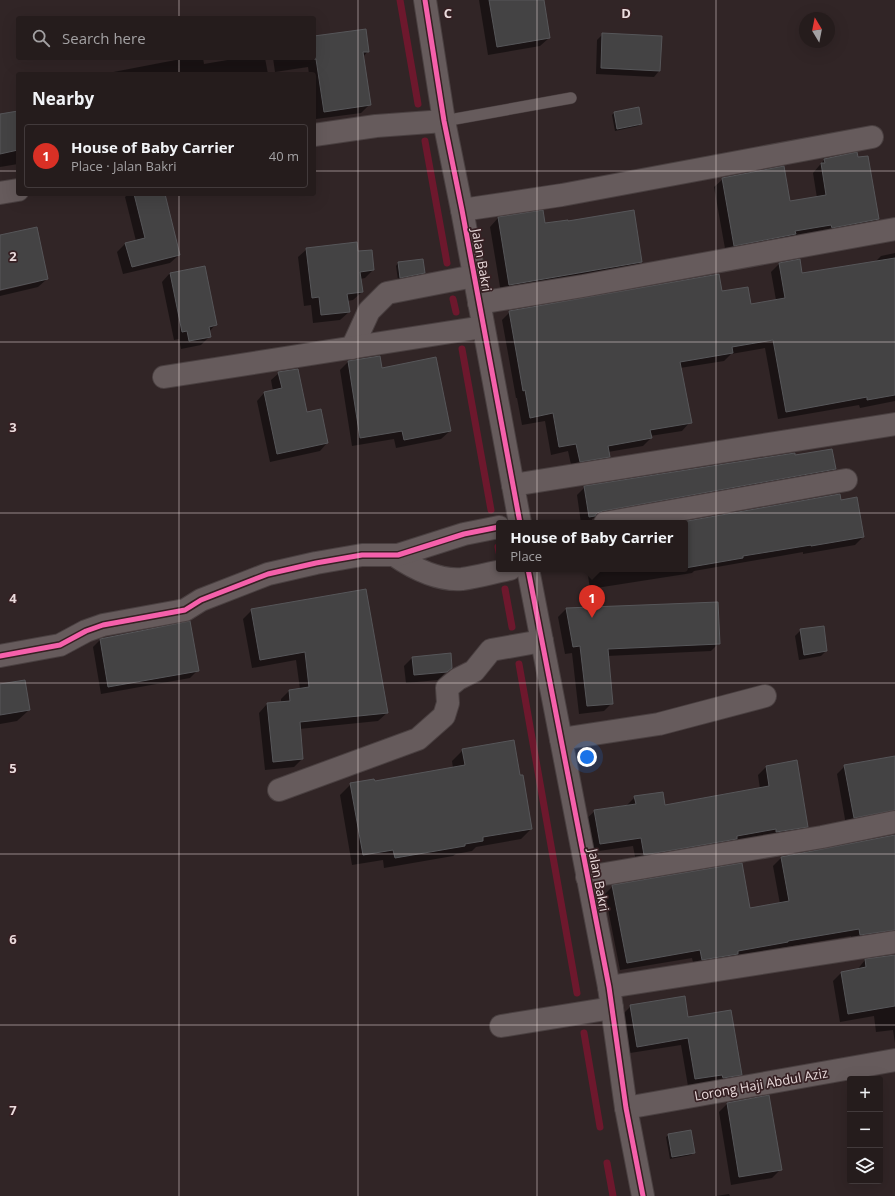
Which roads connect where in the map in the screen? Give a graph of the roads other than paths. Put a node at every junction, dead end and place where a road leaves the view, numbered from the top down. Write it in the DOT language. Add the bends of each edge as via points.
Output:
graph roads {
  1 [pos="425,0"];
  2 [pos="570,98"];
  3 [pos="444,121"];
  4 [pos="316,135"];
  5 [pos="872,137"];
  6 [pos="16,190"];
  7 [pos="0,193"];
  8 [pos="462,210"];
  9 [pos="895,229"];
  10 [pos="474,276"];
  11 [pos="479,303"];
  12 [pos="483,327"];
  13 [pos="352,348"];
  14 [pos="164,377"];
  15 [pos="895,424"];
  16 [pos="846,480"];
  17 [pos="513,485"];
  18 [pos="519,520"];
  19 [pos="622,520"];
  20 [pos="496,528"];
  21 [pos="394,554"];
  22 [pos="496,572"];
  23 [pos="529,572"];
  24 [pos="542,641"];
  25 [pos="0,656"];
  26 [pos="765,696"];
  27 [pos="561,738"];
  28 [pos="279,790"];
  29 [pos="895,822"];
  30 [pos="587,877"];
  31 [pos="895,942"];
  32 [pos="611,997"];
  33 [pos="500,1026"];
  34 [pos="895,1060"];
  35 [pos="626,1108"];
  36 [pos="643,1196"];
  1 -- 3 [label="street, Jalan Bakri"];
  2 -- 3 [label="lane"];
  3 -- 4 [label="street" via="376,126"];
  3 -- 8 [label="street, Jalan Bakri"];
  5 -- 8 [label="street"];
  6 -- 7 [label="street"];
  8 -- 10 [label="street, Jalan Bakri"];
  9 -- 11 [label="street"];
  10 -- 11 [label="street, Jalan Bakri"];
  10 -- 13 [label="street" via="387,294 369,310"];
  11 -- 12 [label="street, Jalan Bakri"];
  12 -- 13 [label="street"];
  12 -- 17 [label="street, Jalan Bakri"];
  13 -- 14 [label="street"];
  15 -- 17 [label="street"];
  16 -- 19 [label="street"];
  17 -- 18 [label="street, Jalan Bakri"];
  20 -- 21 [label="street"];
  21 -- 22 [label="street" via="413,567 438,576 461,579"];
  21 -- 25 [label="street" via="362,555 268,574 201,600 185,610 103,625 60,645"];
  23 -- 24 [label="street, Jalan Bakri"];
  24 -- 27 [label="street, Jalan Bakri"];
  24 -- 28 [label="street" via="491,650 474,671 447,688 448,703 444,716 418,739"];
  26 -- 27 [label="street" via="659,724"];
  27 -- 30 [label="street, Jalan Bakri"];
  29 -- 30 [label="street"];
  30 -- 32 [label="street, Jalan Bakri"];
  31 -- 32 [label="street"];
  32 -- 33 [label="street"];
  32 -- 35 [label="street, Jalan Bakri"];
  34 -- 35 [label="street, Lorong Haji Abdul Aziz"];
  35 -- 36 [label="street, Jalan Bakri"];
}
